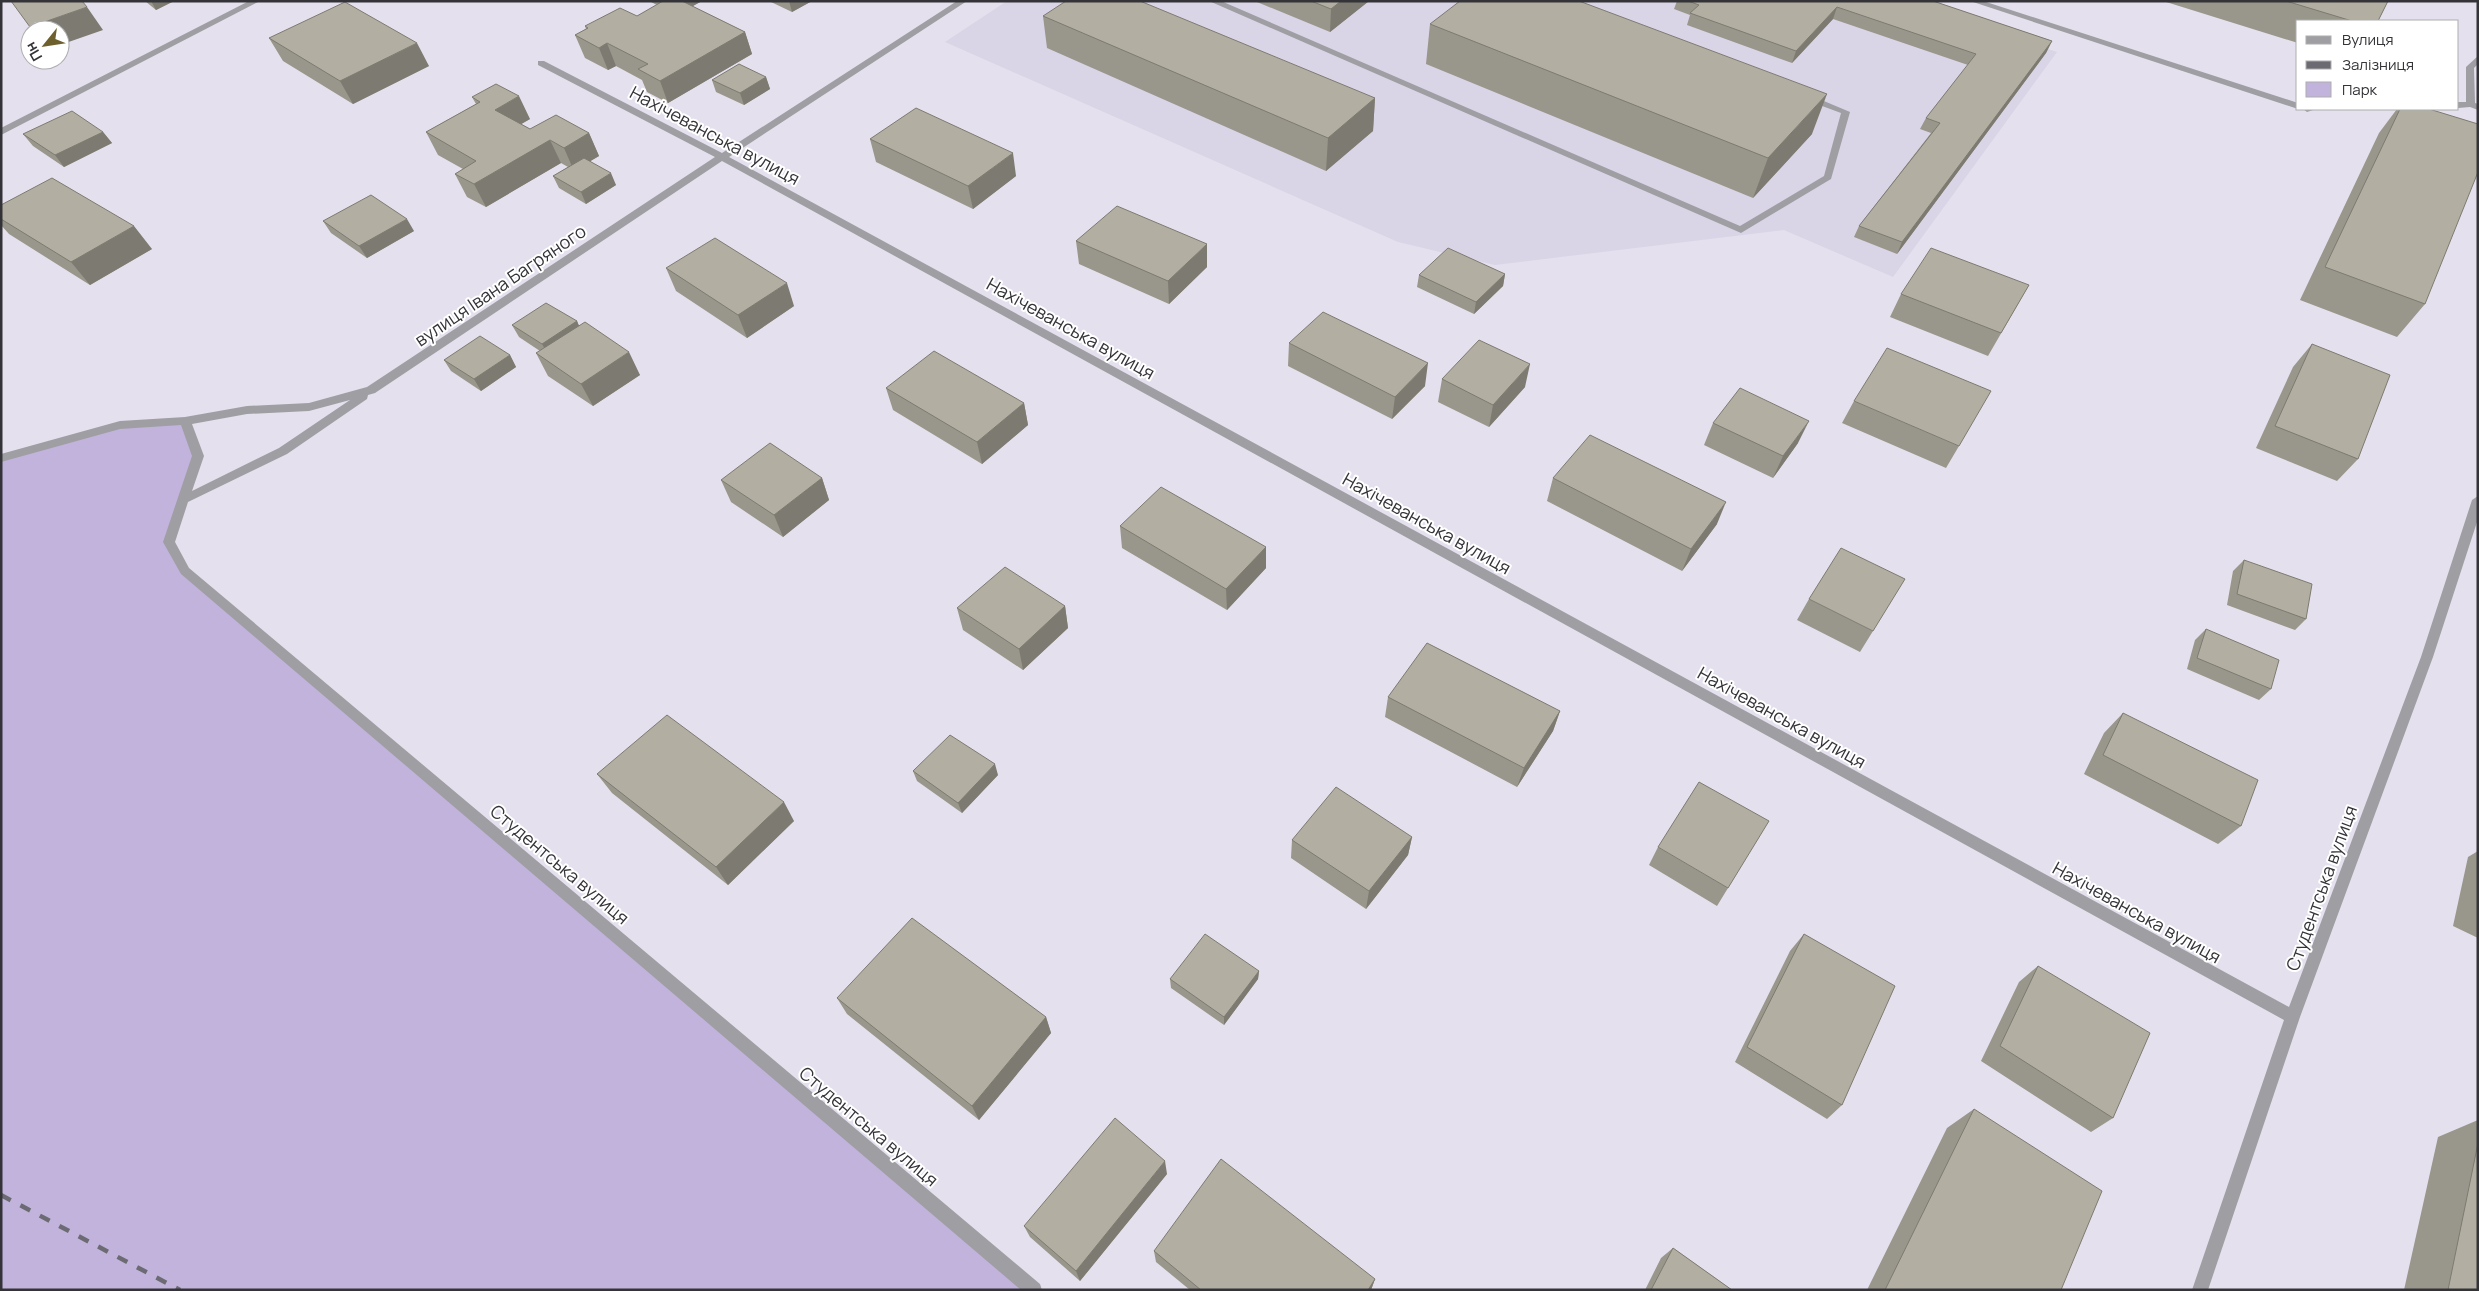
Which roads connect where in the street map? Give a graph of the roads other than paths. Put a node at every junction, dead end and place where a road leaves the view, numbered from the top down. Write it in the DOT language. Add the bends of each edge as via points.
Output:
graph roads {
  1 [pos="256,1"];
  2 [pos="963,1"];
  3 [pos="1213,1"];
  4 [pos="1974,1"];
  5 [pos="2478,59"];
  6 [pos="541,63"];
  7 [pos="1800,94"];
  8 [pos="2296,105"];
  9 [pos="2459,105"];
  10 [pos="2474,106"];
  11 [pos="1,132"];
  12 [pos="722,157"];
  13 [pos="371,390"];
  14 [pos="185,421"];
  15 [pos="1,458"];
  16 [pos="185,499"];
  17 [pos="2478,500"];
  18 [pos="2293,1017"];
  19 [pos="1034,1290"];
  20 [pos="2200,1290"];
  1 -- 11 [label="street"];
  2 -- 12 [label="street, вулиця Івана Багряного"];
  3 -- 7 [label="street" via="1741,230 1828,177 1846,112"];
  4 -- 8 [label="street"];
  5 -- 10 [label="street" via="2470,68"];
  6 -- 12 [label="street, Нахічеванська вулиця"];
  9 -- 10 [label="street"];
  12 -- 13 [label="street, вулиця Івана Багряного"];
  12 -- 18 [label="street, Нахічеванська вулиця"];
  13 -- 14 [label="street, вулиця Івана Багряного" via="309,406 247,410"];
  13 -- 16 [label="street" via="283,451"];
  14 -- 15 [label="street, вулиця Івана Багряного" via="120,425"];
  14 -- 16 [label="street, Студентська вулиця" via="198,456"];
  16 -- 19 [label="street, Студентська вулиця" via="169,542 185,572"];
  17 -- 18 [label="street, Студентська вулиця" via="2427,657"];
  18 -- 20 [label="street, Студентська вулиця"];
}
